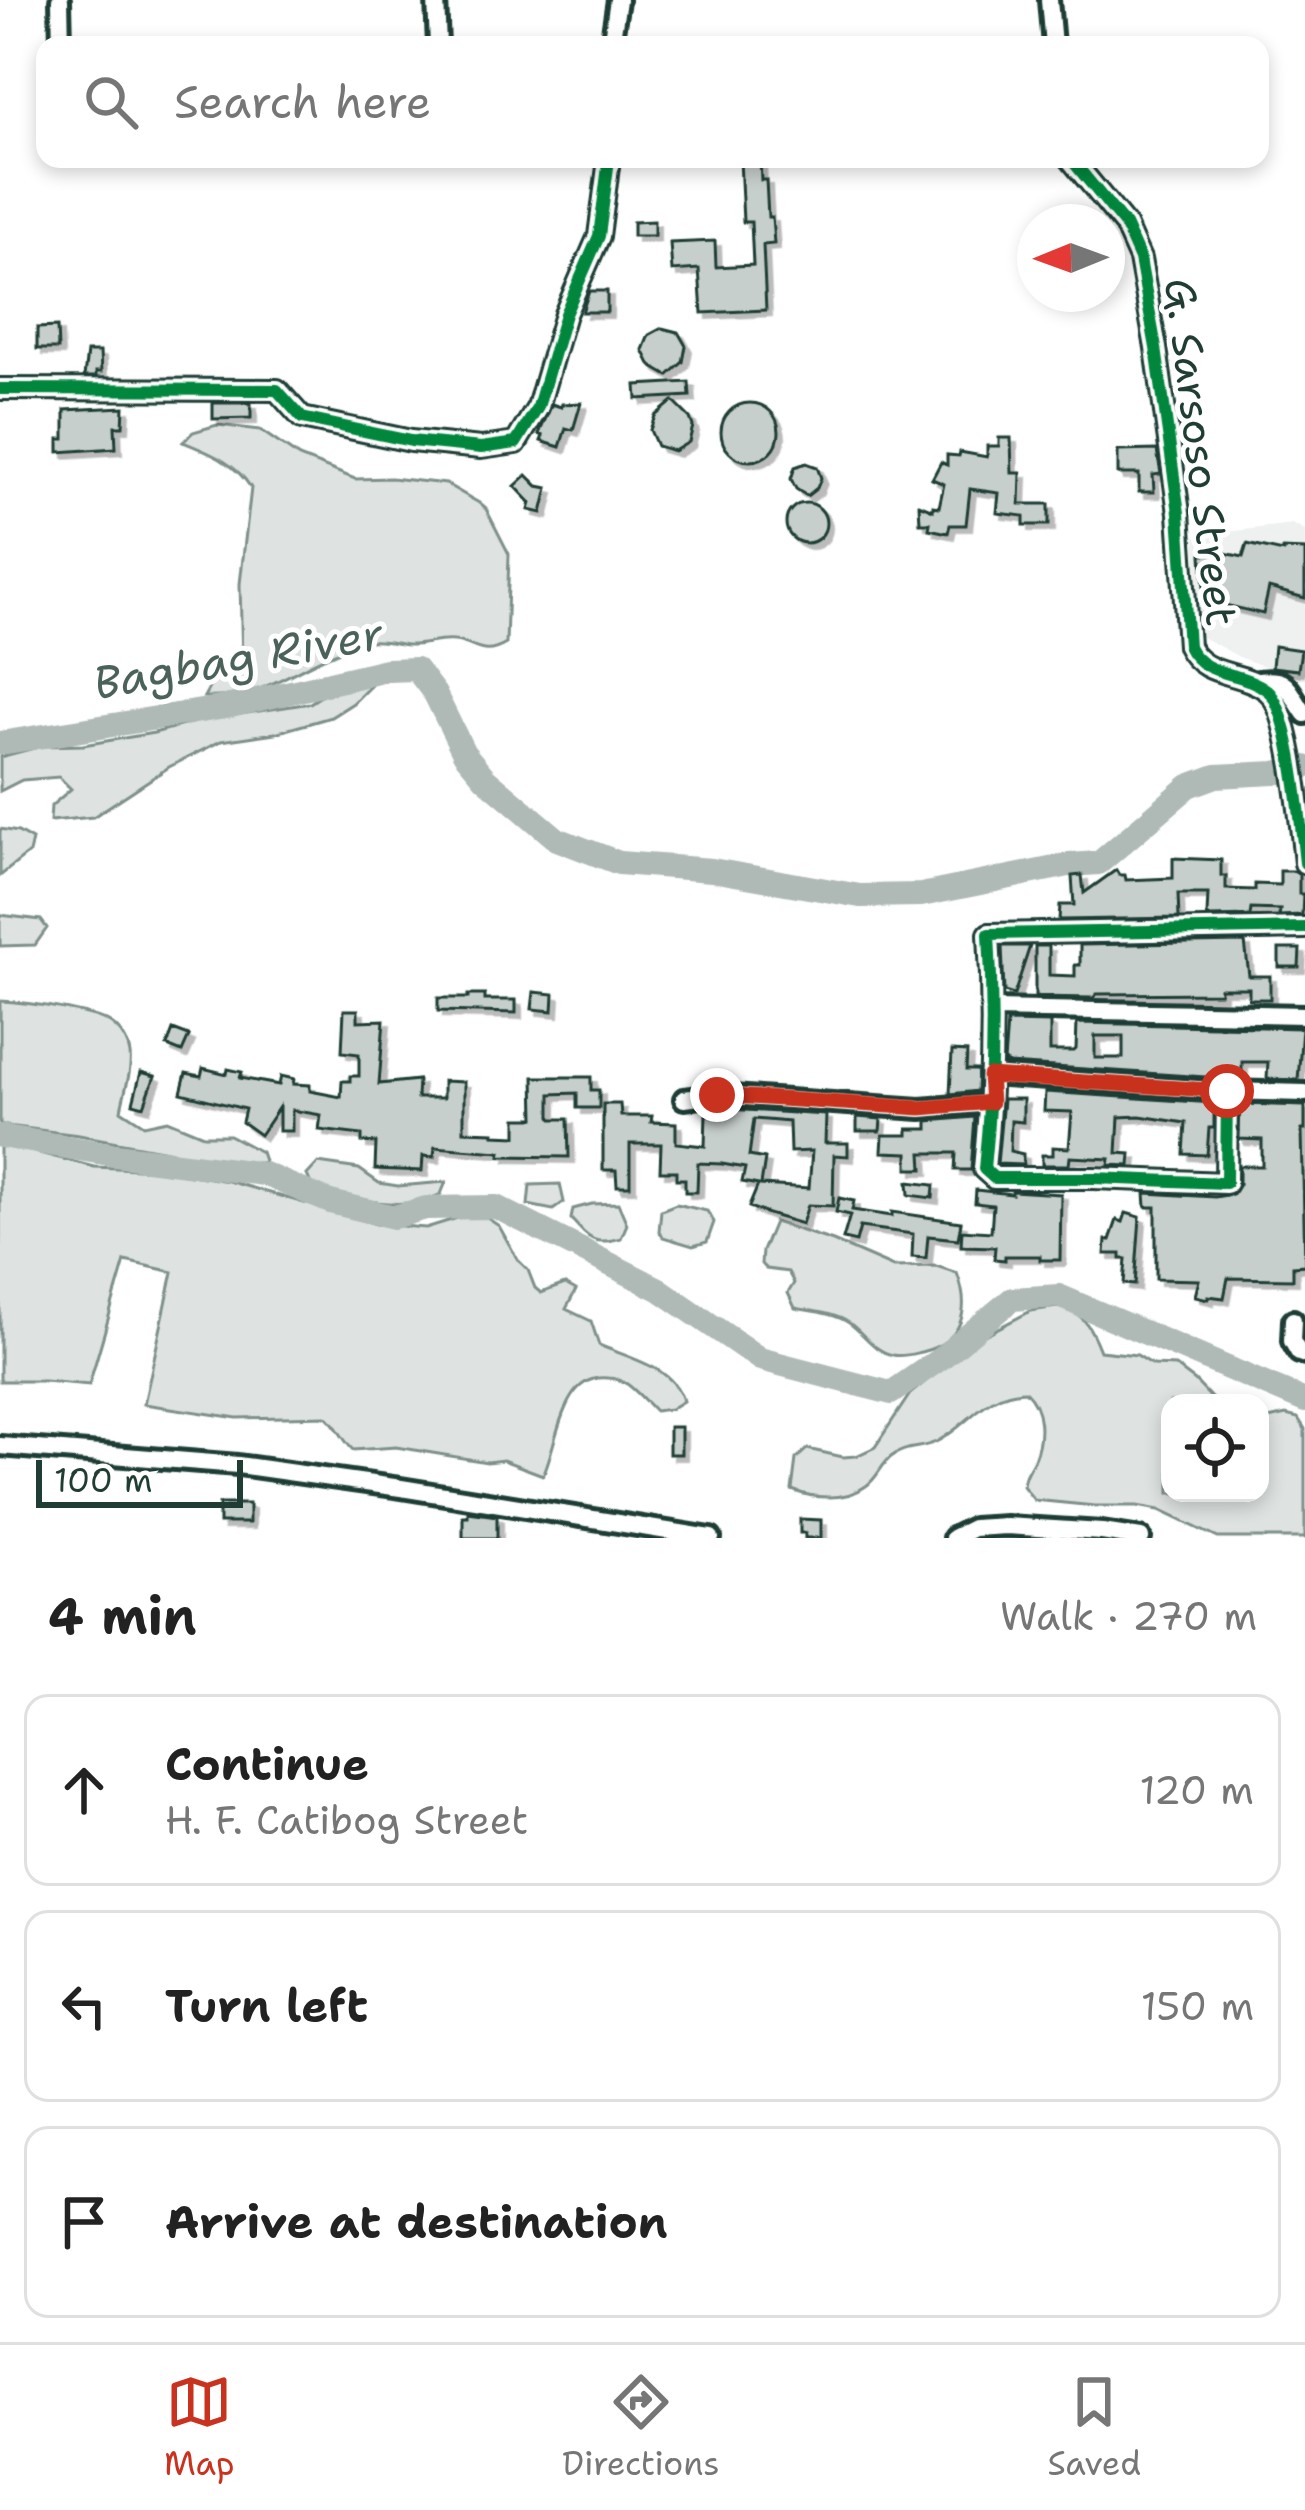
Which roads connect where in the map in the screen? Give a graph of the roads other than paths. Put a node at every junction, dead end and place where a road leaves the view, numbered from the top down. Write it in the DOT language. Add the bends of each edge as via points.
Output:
graph roads {
  1 [pos="60,0"];
  2 [pos="436,0"];
  3 [pos="618,0"];
  4 [pos="1049,0"];
  5 [pos="61,36"];
  6 [pos="438,36"];
  7 [pos="612,36"];
  8 [pos="1052,36"];
  9 [pos="607,168"];
  10 [pos="1078,168"];
  11 [pos="0,389"];
  12 [pos="1250,682"];
  13 [pos="1305,714"];
  14 [pos="1305,863"];
  15 [pos="1305,928"];
  16 [pos="993,1009"];
  17 [pos="1305,1015"];
  18 [pos="989,1076"];
  19 [pos="1227,1091"];
  20 [pos="1305,1093"];
  21 [pos="684,1100"];
  22 [pos="991,1102"];
  23 [pos="1293,1321"];
  24 [pos="1305,1355"];
  25 [pos="0,1446"];
  26 [pos="711,1538"];
  27 [pos="953,1538"];
  28 [pos="1141,1538"];
  1 -- 5 [label="street"];
  2 -- 6 [label="street"];
  3 -- 7 [label="street"];
  4 -- 8 [label="street"];
  9 -- 11 [label="street" via="599,236 538,407 516,443 411,441 302,418 277,390"];
  10 -- 12 [label="street, G. Sarsoso Street" via="1125,225 1140,259 1179,513 1188,646 1205,667"];
  12 -- 13 [label="street" via="1282,682"];
  12 -- 14 [label="street, G. Sarsoso Street" via="1279,706"];
  15 -- 16 [label="street" via="989,934"];
  16 -- 17 [label="street"];
  16 -- 18 [label="street"];
  18 -- 19 [label="street"];
  18 -- 22 [label="street"];
  19 -- 20 [label="street"];
  19 -- 22 [label="street" via="1226,1183 994,1178 984,1169"];
  21 -- 22 [label="street" via="717,1095 921,1108"];
  23 -- 24 [label="street" via="1292,1340"];
  25 -- 26 [label="street" via="238,1465"];
  27 -- 28 [label="street" via="1006,1526"];
}
